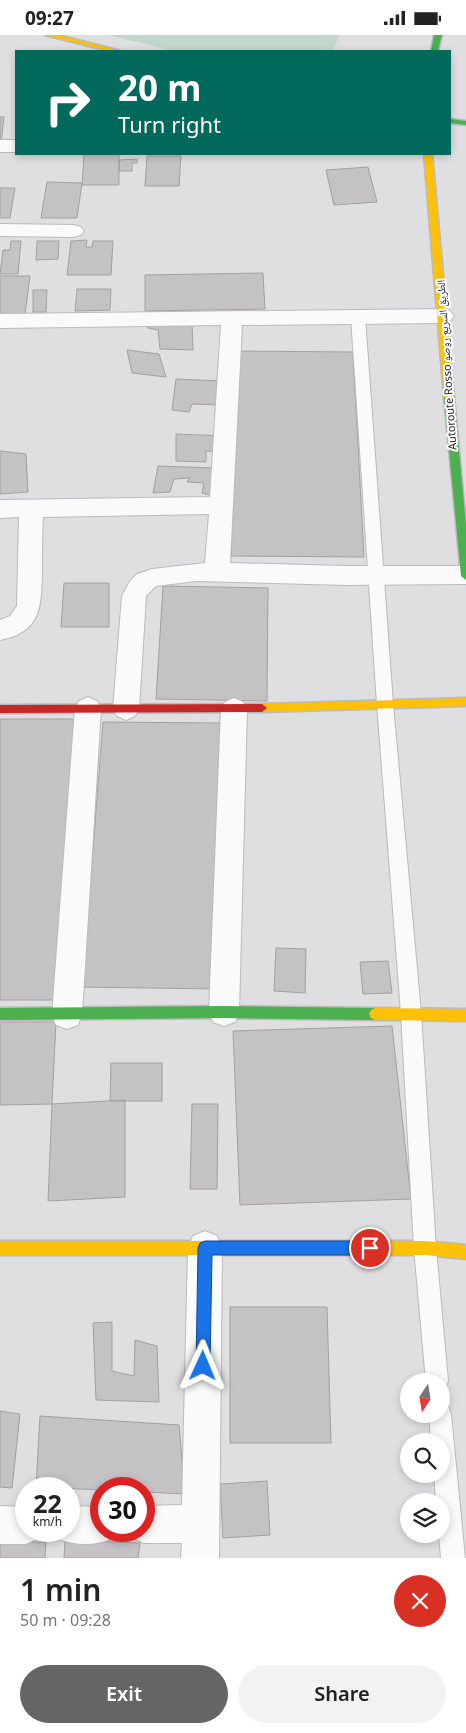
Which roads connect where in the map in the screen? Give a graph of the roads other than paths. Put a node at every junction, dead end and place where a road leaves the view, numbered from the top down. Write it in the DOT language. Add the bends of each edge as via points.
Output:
graph roads {
  1 [pos="49,35"];
  2 [pos="438,35"];
  3 [pos="113,50"];
  4 [pos="435,50"];
  5 [pos="451,121"];
  6 [pos="466,123"];
  7 [pos="0,146"];
  8 [pos="15,146"];
  9 [pos="428,155"];
  10 [pos="0,230"];
  11 [pos="74,231"];
  12 [pos="443,316"];
  13 [pos="358,317"];
  14 [pos="232,318"];
  15 [pos="0,321"];
  16 [pos="221,505"];
  17 [pos="32,508"];
  18 [pos="0,509"];
  19 [pos="217,573"];
  20 [pos="466,575"];
  21 [pos="377,577"];
  22 [pos="0,629"];
  23 [pos="466,702"];
  24 [pos="386,703"];
  25 [pos="88,708"];
  26 [pos="0,709"];
  27 [pos="126,709"];
  28 [pos="234,709"];
  29 [pos="224,1012"];
  30 [pos="411,1013"];
  31 [pos="0,1014"];
  32 [pos="67,1015"];
  33 [pos="466,1015"];
  34 [pos="0,1248"];
  35 [pos="205,1248"];
  36 [pos="425,1248"];
  37 [pos="466,1252"];
  38 [pos="436,1373"];
  39 [pos="441,1423"];
  40 [pos="0,1525"];
  41 [pos="15,1525"];
  42 [pos="155,1528"];
  43 [pos="200,1541"];
  44 [pos="453,1558"];
  1 -- 3 [label="main road"];
  2 -- 4 [label="main road"];
  5 -- 6 [label="main road"];
  7 -- 8 [label="street"];
  9 -- 12 [label="main road, Autoroute Rosso الطريق السريع روصو" via="435,190"];
  10 -- 11 [label="street"];
  12 -- 13 [label="street"];
  12 -- 20 [label="main road, Autoroute Rosso الطريق السريع روصو" via="451,439"];
  13 -- 14 [label="street"];
  13 -- 21 [label="lane"];
  14 -- 15 [label="street"];
  14 -- 16 [label="street"];
  16 -- 17 [label="street"];
  16 -- 19 [label="street"];
  17 -- 18 [label="street"];
  17 -- 22 [label="street" via="29,605 24,620 10,629"];
  19 -- 21 [label="street"];
  19 -- 27 [label="street" via="169,575 150,578 140,584 134,596"];
  20 -- 21 [label="street"];
  21 -- 24 [label="lane"];
  23 -- 24 [label="main road"];
  24 -- 28 [label="main road"];
  24 -- 30 [label="lane"];
  25 -- 26 [label="main road"];
  25 -- 27 [label="main road"];
  25 -- 32 [label="street"];
  27 -- 28 [label="main road"];
  28 -- 29 [label="street"];
  29 -- 30 [label="main road"];
  29 -- 32 [label="main road"];
  30 -- 33 [label="main road"];
  30 -- 36 [label="lane"];
  31 -- 32 [label="main road"];
  34 -- 35 [label="main road"];
  35 -- 36 [label="main road"];
  35 -- 43 [label="street"];
  36 -- 37 [label="main road"];
  36 -- 38 [label="lane"];
  39 -- 44 [label="lane"];
  40 -- 41 [label="street"];
  42 -- 43 [label="street"];
}
